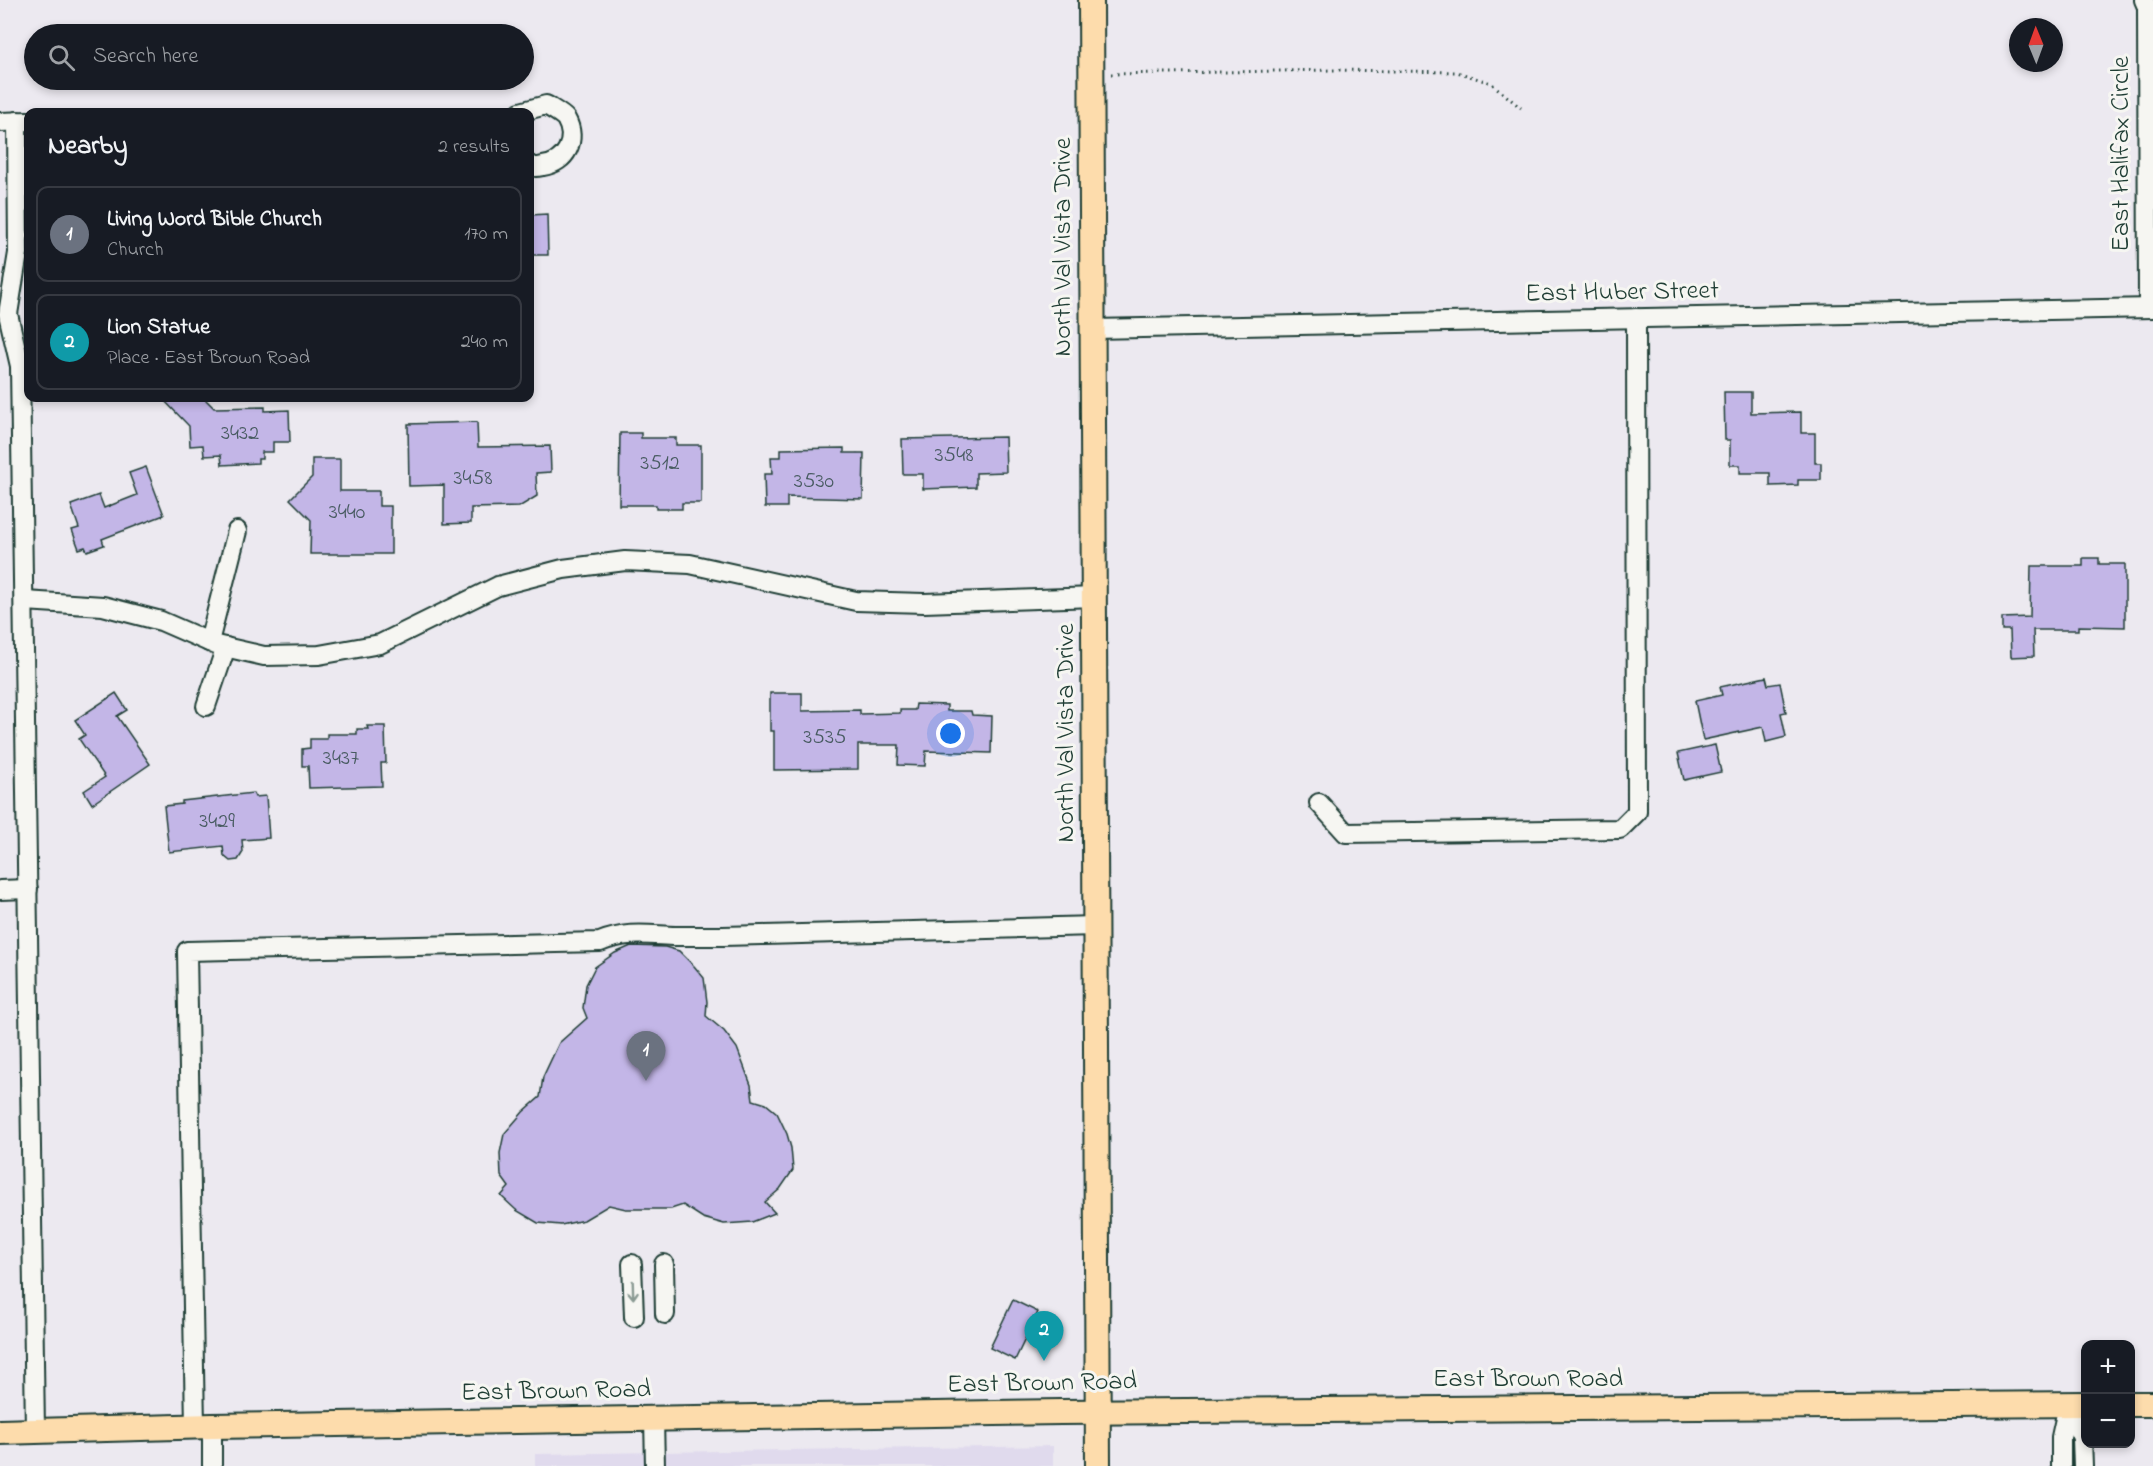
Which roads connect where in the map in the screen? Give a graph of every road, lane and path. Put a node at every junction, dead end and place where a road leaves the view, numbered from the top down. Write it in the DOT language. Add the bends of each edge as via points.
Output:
graph roads {
  1 [pos="1091,0"];
  2 [pos="2144,0"];
  3 [pos="1092,74"];
  4 [pos="534,108"];
  5 [pos="1521,108"];
  6 [pos="15,122"];
  7 [pos="534,167"];
  8 [pos="2151,308"];
  9 [pos="1636,318"];
  10 [pos="1093,329"];
  11 [pos="237,531"];
  12 [pos="1095,597"];
  13 [pos="25,601"];
  14 [pos="217,645"];
  15 [pos="206,706"];
  16 [pos="1319,803"];
  17 [pos="28,889"];
  18 [pos="0,890"];
  19 [pos="1096,926"];
  20 [pos="632,1264"];
  21 [pos="664,1264"];
  22 [pos="665,1314"];
  23 [pos="634,1317"];
  24 [pos="2077,1404"];
  25 [pos="2135,1404"];
  26 [pos="2153,1404"];
  27 [pos="1098,1412"];
  28 [pos="654,1419"];
  29 [pos="203,1426"];
  30 [pos="35,1431"];
  31 [pos="0,1432"];
  32 [pos="212,1466"];
  33 [pos="655,1466"];
  34 [pos="1098,1466"];
  35 [pos="2061,1466"];
  36 [pos="2083,1466"];
  1 -- 3 [label="main road, North Val Vista Drive"];
  2 -- 8 [label="street, East Halifax Circle"];
  3 -- 5 [label="path" via="1457,72 1491,83"];
  3 -- 10 [label="main road, North Val Vista Drive"];
  4 -- 7 [label="street" via="546,105 565,118 572,135 567,153 554,165"];
  6 -- 13 [label="street" via="18,253 8,314 21,366"];
  8 -- 9 [label="street, East Huber Street"];
  9 -- 10 [label="street, East Huber Street"];
  9 -- 16 [label="street" via="1637,812 1620,829 1346,833"];
  10 -- 12 [label="main road, North Val Vista Drive"];
  11 -- 14 [label="street"];
  12 -- 14 [label="street" via="924,603 856,601 690,564 625,561 563,569 498,586 380,644 319,655 264,656"];
  12 -- 19 [label="main road, North Val Vista Drive"];
  13 -- 14 [label="street" via="103,606 162,621"];
  13 -- 17 [label="street"];
  14 -- 15 [label="street"];
  17 -- 18 [label="street"];
  17 -- 30 [label="street"];
  19 -- 27 [label="main road, North Val Vista Drive"];
  19 -- 29 [label="street" via="723,936 639,933 600,942 187,951"];
  20 -- 23 [label="street, one-way"];
  21 -- 22 [label="street"];
  24 -- 27 [label="main road, East Brown Road"];
  24 -- 35 [label="street" via="2061,1437"];
  24 -- 36 [label="street"];
  25 -- 26 [label="main road"];
  27 -- 28 [label="main road, East Brown Road"];
  27 -- 34 [label="main road, North Val Vista Drive"];
  28 -- 29 [label="main road, East Brown Road"];
  28 -- 33 [label="street"];
  29 -- 30 [label="main road, East Brown Road"];
  29 -- 32 [label="street"];
  30 -- 31 [label="main road, East Brown Road"];
}
